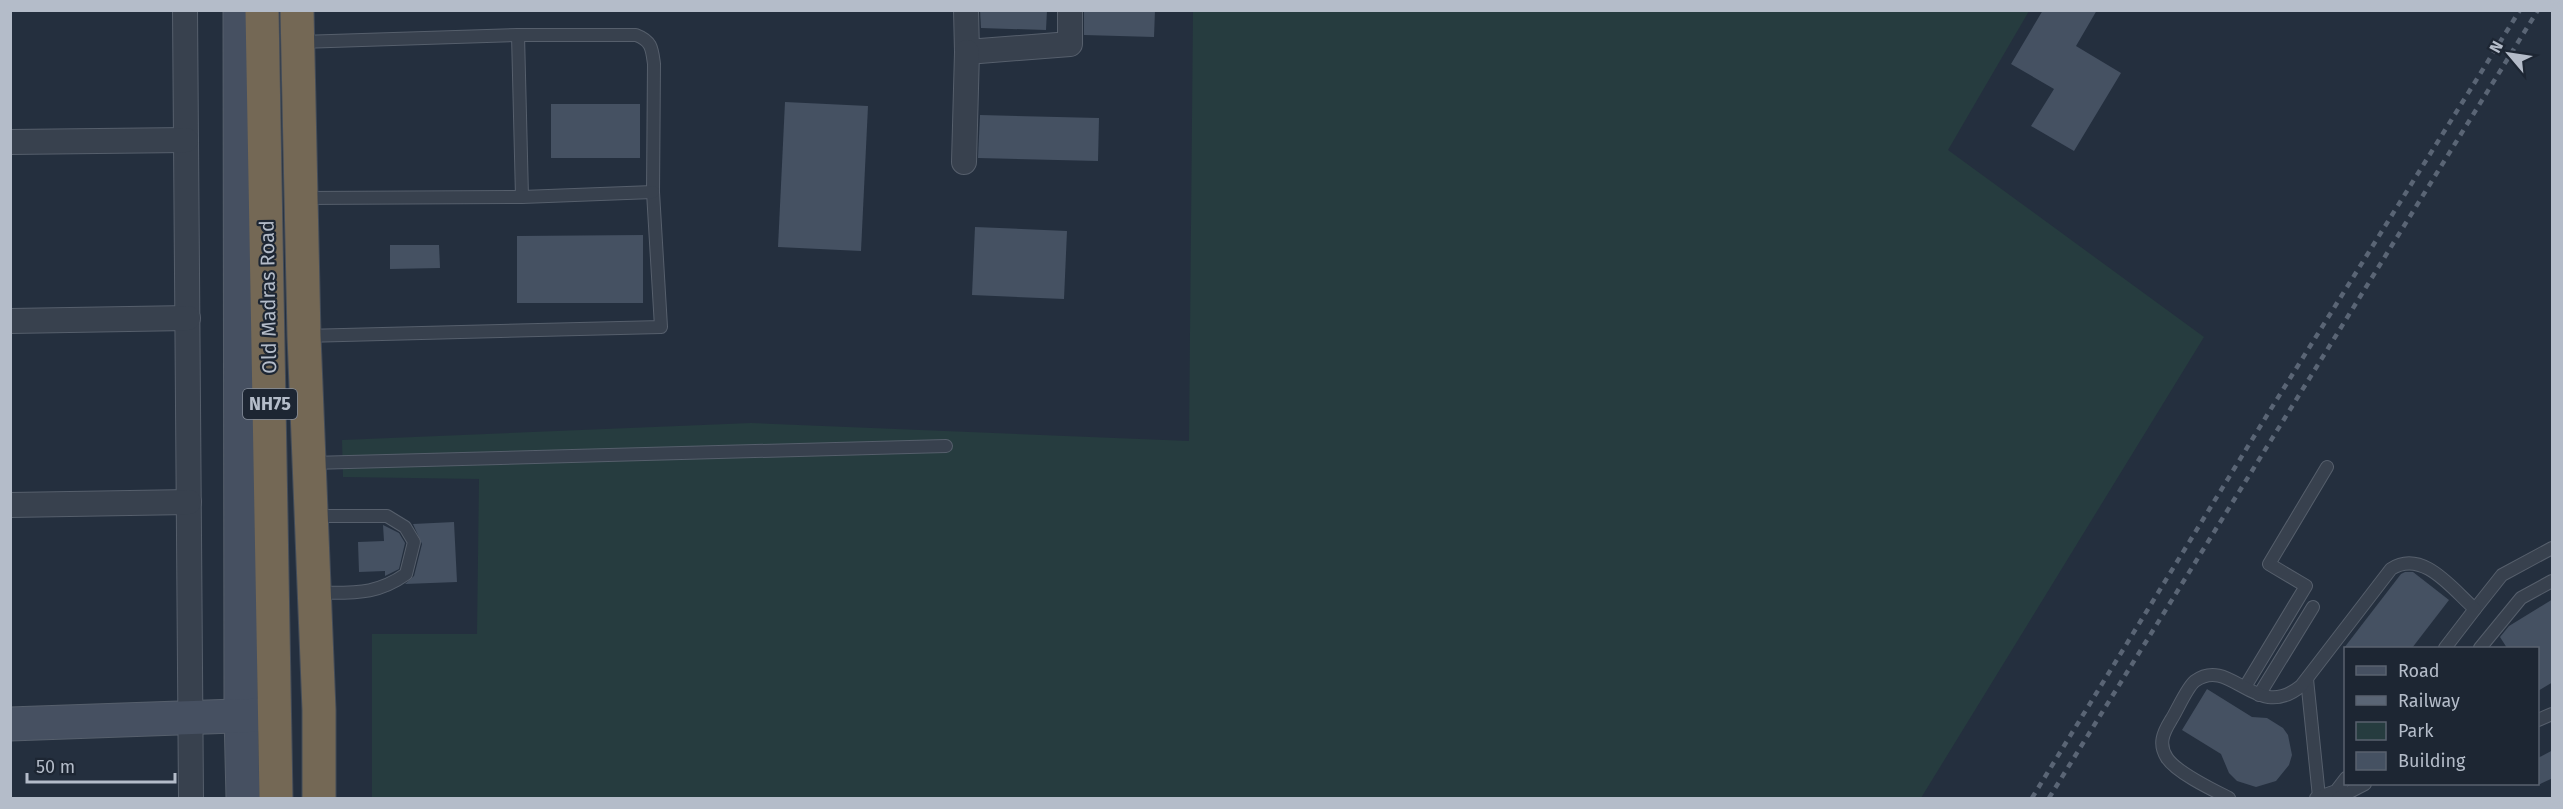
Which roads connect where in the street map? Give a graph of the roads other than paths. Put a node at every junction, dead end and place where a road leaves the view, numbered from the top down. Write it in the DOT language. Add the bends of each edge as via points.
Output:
graph roads {
  1 [pos="185,10"];
  2 [pos="240,10"];
  3 [pos="262,10"];
  4 [pos="966,10"];
  5 [pos="1070,10"];
  6 [pos="298,26"];
  7 [pos="518,35"];
  8 [pos="967,52"];
  9 [pos="186,141"];
  10 [pos="10,142"];
  11 [pos="964,162"];
  12 [pos="653,192"];
  13 [pos="522,197"];
  14 [pos="301,198"];
  15 [pos="188,318"];
  16 [pos="10,321"];
  17 [pos="304,336"];
  18 [pos="946,446"];
  19 [pos="310,463"];
  20 [pos="2327,467"];
  21 [pos="189,502"];
  22 [pos="10,506"];
  23 [pos="312,516"];
  24 [pos="2553,548"];
  25 [pos="2553,581"];
  26 [pos="315,593"];
  27 [pos="2313,607"];
  28 [pos="2475,609"];
  29 [pos="2446,647"];
  30 [pos="2481,647"];
  31 [pos="2307,678"];
  32 [pos="2245,687"];
  33 [pos="2259,695"];
  34 [pos="276,714"];
  35 [pos="2553,714"];
  36 [pos="241,716"];
  37 [pos="191,719"];
  38 [pos="2539,720"];
  39 [pos="10,724"];
  40 [pos="2361,785"];
  41 [pos="321,796"];
  42 [pos="2338,796"];
  43 [pos="191,798"];
  44 [pos="243,798"];
  45 [pos="276,798"];
  46 [pos="2229,798"];
  47 [pos="2317,798"];
  1 -- 9 [label="street"];
  2 -- 36 [label="street"];
  3 -- 34 [label="highway, Old Madras Road / NH75"];
  4 -- 8 [label="street"];
  5 -- 8 [label="street" via="1070,44"];
  6 -- 7 [label="lane"];
  6 -- 14 [label="highway, Old Madras Road / NH75"];
  7 -- 12 [label="lane" via="636,35 649,41 654,64"];
  7 -- 13 [label="lane"];
  8 -- 11 [label="street"];
  9 -- 10 [label="street"];
  9 -- 15 [label="street"];
  12 -- 13 [label="lane"];
  12 -- 17 [label="lane" via="661,327"];
  13 -- 14 [label="lane"];
  14 -- 17 [label="highway, Old Madras Road / NH75"];
  15 -- 16 [label="street"];
  15 -- 21 [label="street"];
  17 -- 19 [label="highway, Old Madras Road / NH75"];
  18 -- 19 [label="lane"];
  19 -- 23 [label="highway, Old Madras Road / NH75"];
  20 -- 32 [label="lane" via="2269,564 2306,586"];
  21 -- 22 [label="street"];
  21 -- 37 [label="street"];
  23 -- 26 [label="highway, Old Madras Road / NH75"];
  23 -- 26 [label="lane" via="387,516 405,526 414,542 406,574 389,586 368,592"];
  24 -- 28 [label="lane" via="2502,575"];
  25 -- 30 [label="lane" via="2521,598"];
  26 -- 41 [label="highway, Old Madras Road / NH75"];
  27 -- 33 [label="lane"];
  28 -- 29 [label="lane"];
  28 -- 31 [label="lane" via="2427,567 2414,562 2398,564"];
  31 -- 33 [label="lane" via="2287,695"];
  31 -- 47 [label="lane"];
  32 -- 33 [label="lane"];
  32 -- 46 [label="lane" via="2221,676 2194,682 2163,734 2163,748 2174,766"];
  34 -- 36 [label="street"];
  34 -- 45 [label="highway, Old Madras Road / NH75"];
  35 -- 38 [label="lane"];
  36 -- 37 [label="street"];
  36 -- 44 [label="street"];
  37 -- 39 [label="street"];
  37 -- 43 [label="street"];
  40 -- 42 [label="lane"];
  42 -- 47 [label="lane"];
}
